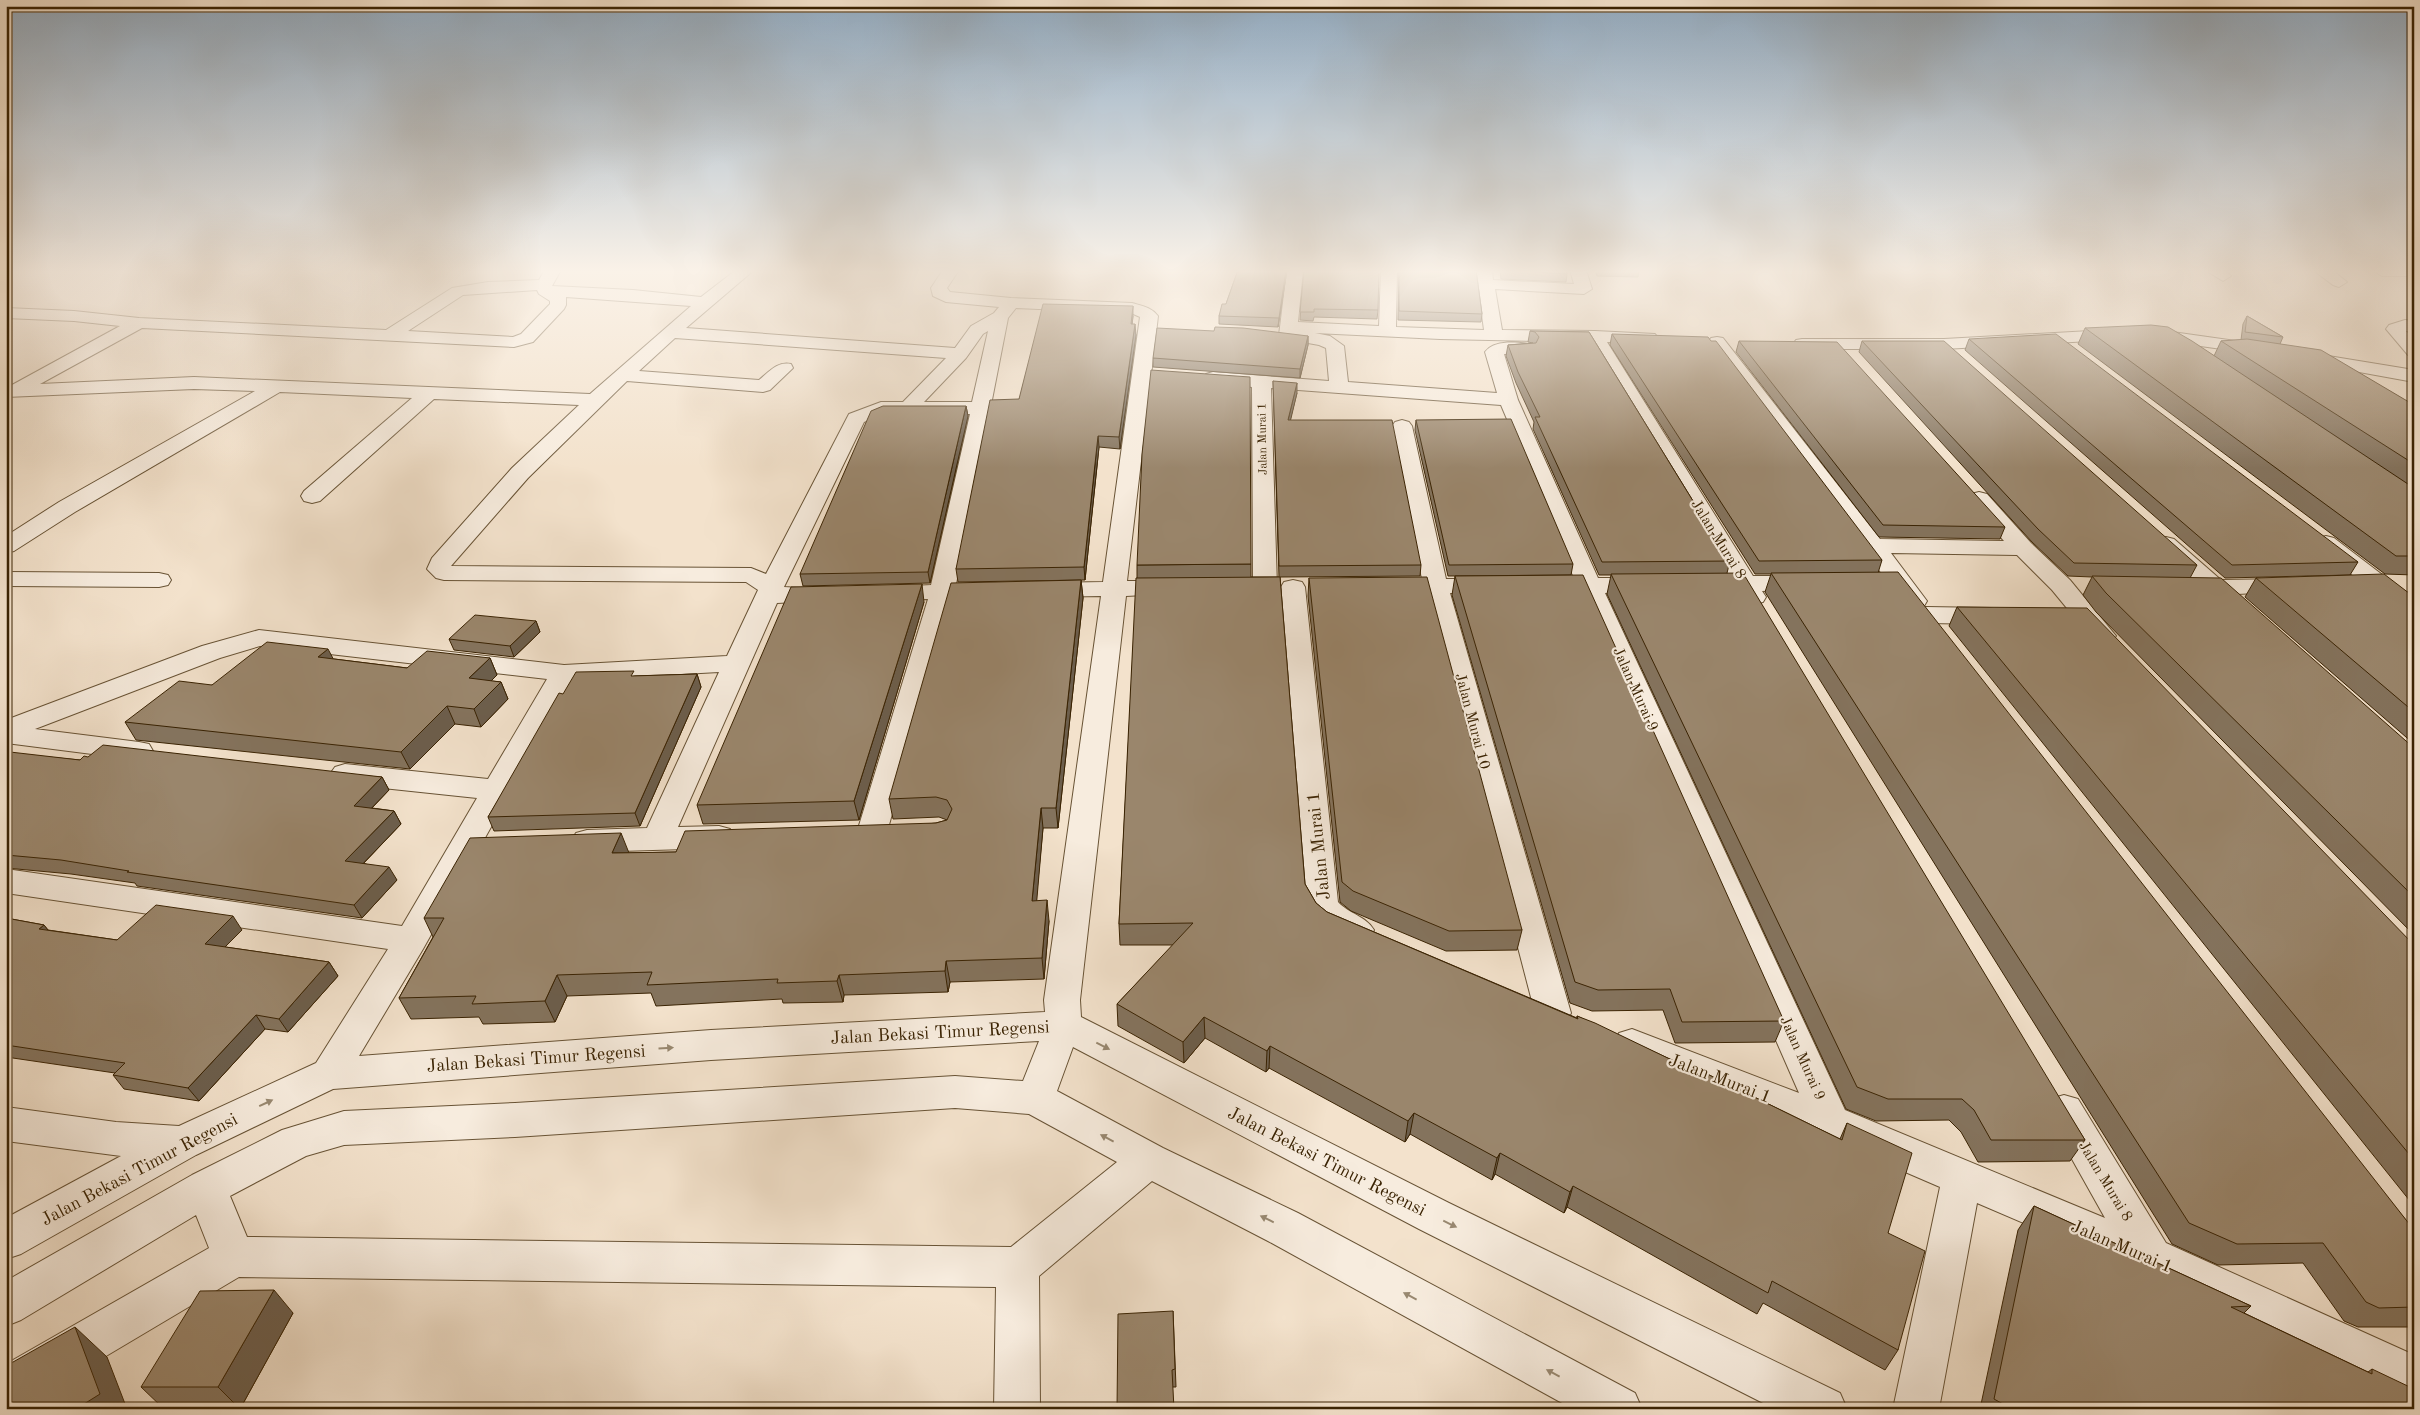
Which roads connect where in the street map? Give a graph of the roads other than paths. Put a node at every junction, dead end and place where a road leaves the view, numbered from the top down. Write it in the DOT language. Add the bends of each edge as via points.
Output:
graph roads {
  1 [pos="113,336"];
  2 [pos="390,336"];
  3 [pos="528,336"];
  4 [pos="666,336"];
  5 [pos="724,336"];
  6 [pos="973,336"];
  7 [pos="1000,336"];
  8 [pos="1156,336"];
  9 [pos="1308,336"];
  10 [pos="1517,336"];
  11 [pos="2054,336"];
  12 [pos="2167,336"];
  13 [pos="2172,336"];
  14 [pos="2401,336"];
  15 [pos="1670,340"];
  16 [pos="1717,342"];
  17 [pos="1598,343"];
  18 [pos="1783,344"];
  19 [pos="1944,344"];
  20 [pos="1839,345"];
  21 [pos="2414,351"];
  22 [pos="2276,352"];
  23 [pos="960,354"];
  24 [pos="2078,354"];
  25 [pos="2294,354"];
  26 [pos="2327,362"];
  27 [pos="2206,363"];
  28 [pos="1966,364"];
  29 [pos="1859,367"];
  30 [pos="784,368"];
  31 [pos="623,375"];
  32 [pos="2414,376"];
  33 [pos="1192,377"];
  34 [pos="1261,381"];
  35 [pos="2367,385"];
  36 [pos="276,387"];
  37 [pos="1339,388"];
  38 [pos="10,391"];
  39 [pos="429,393"];
  40 [pos="595,400"];
  41 [pos="1508,400"];
  42 [pos="908,408"];
  43 [pos="982,408"];
  44 [pos="1402,426"];
  45 [pos="1964,483"];
  46 [pos="312,496"];
  47 [pos="2149,528"];
  48 [pos="2313,533"];
  49 [pos="6,546"];
  50 [pos="1872,546"];
  51 [pos="2023,548"];
  52 [pos="6,578"];
  53 [pos="159,580"];
  54 [pos="1823,582"];
  55 [pos="1871,582"];
  56 [pos="1899,582"];
  57 [pos="1746,583"];
  58 [pos="2414,583"];
  59 [pos="2341,584"];
  60 [pos="2380,584"];
  61 [pos="2061,585"];
  62 [pos="2312,585"];
  63 [pos="1369,586"];
  64 [pos="1436,586"];
  65 [pos="1589,586"];
  66 [pos="2090,586"];
  67 [pos="2177,587"];
  68 [pos="1115,588"];
  69 [pos="1195,588"];
  70 [pos="2215,588"];
  71 [pos="770,592"];
  72 [pos="942,592"];
  73 [pos="2414,611"];
  74 [pos="1926,615"];
  75 [pos="2016,617"];
  76 [pos="2056,617"];
  77 [pos="1767,618"];
  78 [pos="2086,618"];
  79 [pos="2252,620"];
  80 [pos="1944,639"];
  81 [pos="2120,653"];
  82 [pos="736,663"];
  83 [pos="564,673"];
  84 [pos="6,732"];
  85 [pos="39,738"];
  86 [pos="166,754"];
  87 [pos="6,758"];
  88 [pos="322,772"];
  89 [pos="497,790"];
  90 [pos="872,832"];
  91 [pos="746,836"];
  92 [pos="658,839"];
  93 [pos="562,842"];
  94 [pos="6,881"];
  95 [pos="412,940"];
  96 [pos="1383,941"];
  97 [pos="1517,998"];
  98 [pos="1578,1023"];
  99 [pos="1063,1025"];
  100 [pos="329,1074"];
  101 [pos="2050,1088"];
  102 [pos="1035,1098"];
  103 [pos="1831,1122"];
  104 [pos="6,1124"];
  105 [pos="182,1143"];
  106 [pos="1149,1160"];
  107 [pos="1962,1177"];
  108 [pos="206,1188"];
  109 [pos="6,1240"];
  110 [pos="234,1257"];
  111 [pos="2151,1257"];
  112 [pos="1018,1267"];
  113 [pos="6,1305"];
  114 [pos="2414,1380"];
  115 [pos="6,1390"];
  116 [pos="1017,1409"];
  117 [pos="1619,1409"];
  118 [pos="1824,1409"];
  119 [pos="1916,1409"];
  1 -- 38 [label="street"];
  2 -- 3 [label="street" via="522,340"];
  4 -- 31 [label="street"];
  5 -- 23 [label="street"];
  6 -- 23 [label="street"];
  7 -- 43 [label="street"];
  8 -- 68 [label="street" via="1153,374"];
  9 -- 37 [label="street" via="1335,346"];
  10 -- 17 [label="street"];
  11 -- 19 [label="street"];
  11 -- 24 [label="street"];
  12 -- 27 [label="street"];
  13 -- 22 [label="street"];
  14 -- 21 [label="street"];
  15 -- 17 [label="street"];
  16 -- 50 [label="street"];
  17 -- 41 [label="street, Jalan Murai 9" via="1496,350 1494,356"];
  17 -- 57 [label="street, Jalan Murai 8"];
  18 -- 20 [label="street"];
  19 -- 20 [label="street"];
  19 -- 28 [label="street"];
  20 -- 29 [label="street"];
  23 -- 42 [label="street"];
  25 -- 26 [label="street"];
  26 -- 32 [label="street"];
  26 -- 35 [label="street"];
  30 -- 31 [label="street" via="763,386"];
  31 -- 40 [label="street"];
  33 -- 34 [label="street"];
  34 -- 37 [label="street"];
  34 -- 96 [label="street, Jalan Murai 1" via="1279,587 1322,905 1338,922"];
  36 -- 38 [label="street" via="194,383"];
  36 -- 39 [label="street"];
  36 -- 49 [label="street" via="75,502"];
  37 -- 41 [label="street"];
  39 -- 40 [label="street"];
  39 -- 46 [label="street"];
  40 -- 71 [label="street" via="520,472 440,563 439,569 444,573 751,574"];
  41 -- 65 [label="street, Jalan Murai 9"];
  42 -- 43 [label="street"];
  42 -- 71 [label="street" via="881,408 856,418"];
  43 -- 72 [label="street"];
  44 -- 64 [label="street, Jalan Murai 10"];
  45 -- 51 [label="street"];
  47 -- 70 [label="street"];
  48 -- 60 [label="street"];
  50 -- 51 [label="street"];
  50 -- 56 [label="street"];
  51 -- 61 [label="street"];
  52 -- 53 [label="street"];
  54 -- 57 [label="street"];
  55 -- 56 [label="street"];
  56 -- 74 [label="street"];
  57 -- 65 [label="street"];
  57 -- 77 [label="street, Jalan Murai 8"];
  58 -- 60 [label="street"];
  59 -- 60 [label="street"];
  60 -- 73 [label="street"];
  61 -- 66 [label="street"];
  61 -- 78 [label="street"];
  62 -- 70 [label="street"];
  63 -- 64 [label="street"];
  64 -- 65 [label="street"];
  64 -- 98 [label="street, Jalan Murai 10"];
  65 -- 103 [label="street, Jalan Murai 9"];
  67 -- 70 [label="street"];
  68 -- 69 [label="street"];
  68 -- 72 [label="street"];
  68 -- 99 [label="street" via="1062,1000"];
  70 -- 79 [label="street"];
  71 -- 72 [label="street"];
  71 -- 82 [label="street"];
  72 -- 90 [label="street"];
  74 -- 75 [label="street"];
  74 -- 80 [label="street"];
  76 -- 78 [label="street"];
  78 -- 81 [label="street"];
  82 -- 83 [label="street"];
  82 -- 92 [label="street"];
  83 -- 84 [label="street" via="259,638 211,652"];
  83 -- 89 [label="street"];
  84 -- 85 [label="street"];
  85 -- 86 [label="street"];
  85 -- 87 [label="street"];
  88 -- 89 [label="street"];
  89 -- 95 [label="street" via="480,845"];
  91 -- 92 [label="street"];
  92 -- 93 [label="street"];
  94 -- 95 [label="street"];
  95 -- 100 [label="street"];
  97 -- 98 [label="street, Jalan Murai 1"];
  98 -- 103 [label="street, Jalan Murai 1"];
  100 -- 99 [label="street, Jalan Bekasi Timur Regensi, one-way" via="711,1045"];
  99 -- 102 [label="street"];
  99 -- 118 [label="street, Jalan Bekasi Timur Regensi, one-way" via="1434,1216"];
  105 -- 100 [label="street, Jalan Bekasi Timur Regensi, one-way"];
  101 -- 111 [label="street, Jalan Murai 8"];
  106 -- 102 [label="street, one-way"];
  102 -- 108 [label="street" via="955,1092 344,1128 296,1142"];
  103 -- 107 [label="street, Jalan Murai 1"];
  104 -- 105 [label="street" via="116,1139"];
  105 -- 109 [label="street, Jalan Bekasi Timur Regensi"];
  106 -- 112 [label="street"];
  117 -- 106 [label="street, one-way" via="1284,1227"];
  107 -- 111 [label="street, Jalan Murai 1"];
  107 -- 119 [label="street"];
  108 -- 110 [label="street"];
  108 -- 113 [label="street"];
  110 -- 112 [label="street"];
  110 -- 115 [label="street"];
  111 -- 114 [label="street, Jalan Murai 1"];
  112 -- 116 [label="street"];
}
